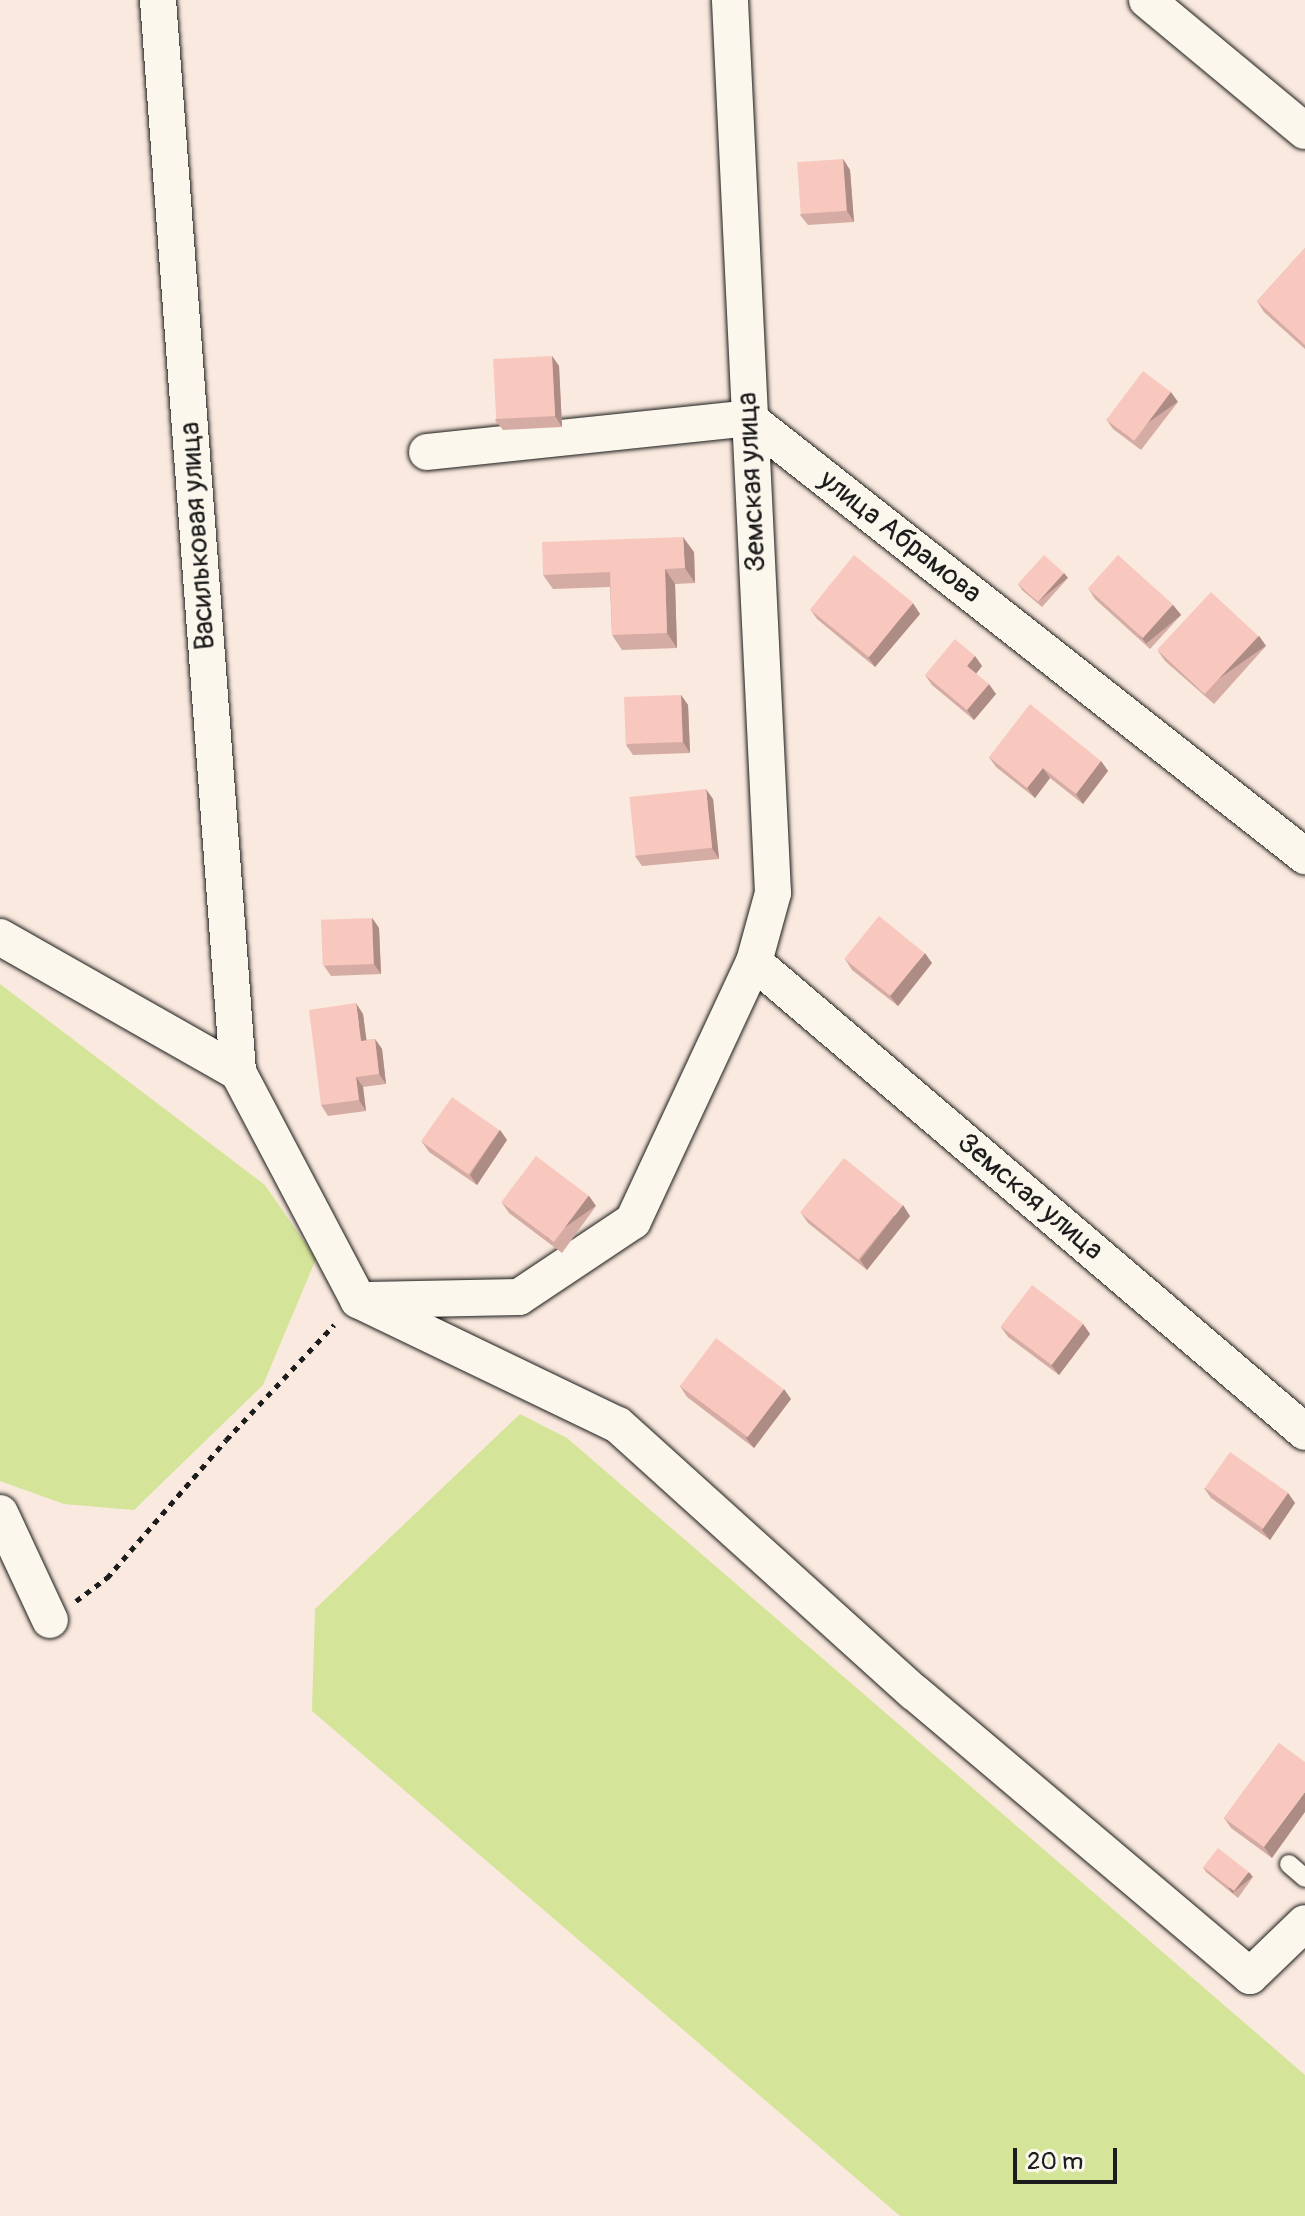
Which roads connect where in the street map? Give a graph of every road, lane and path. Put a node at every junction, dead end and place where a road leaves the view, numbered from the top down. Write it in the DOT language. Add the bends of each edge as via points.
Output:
graph roads {
  1 [pos="158,0"];
  2 [pos="730,0"];
  3 [pos="1147,0"];
  4 [pos="1305,131"];
  5 [pos="748,418"];
  6 [pos="427,452"];
  7 [pos="1305,856"];
  8 [pos="0,937"];
  9 [pos="754,962"];
  10 [pos="238,1072"];
  11 [pos="358,1300"];
  12 [pos="1305,1432"];
  13 [pos="0,1513"];
  14 [pos="50,1620"];
  15 [pos="1289,1864"];
  16 [pos="1305,1878"];
  17 [pos="1305,1923"];
  1 -- 10 [label="street, Васильковая улица"];
  2 -- 5 [label="street, Земская улица"];
  3 -- 4 [label="street"];
  5 -- 6 [label="street"];
  5 -- 7 [label="street, улица Абрамова"];
  5 -- 9 [label="street, Земская улица" via="773,893"];
  8 -- 10 [label="street"];
  9 -- 11 [label="street, Земская улица" via="633,1221 519,1297"];
  9 -- 12 [label="street, Земская улица"];
  10 -- 11 [label="street"];
  11 -- 14 [label="path" via="226,1440 107,1578"];
  11 -- 17 [label="street" via="618,1425 914,1692 1250,1976"];
  13 -- 14 [label="street"];
  15 -- 16 [label="lane"];
}
